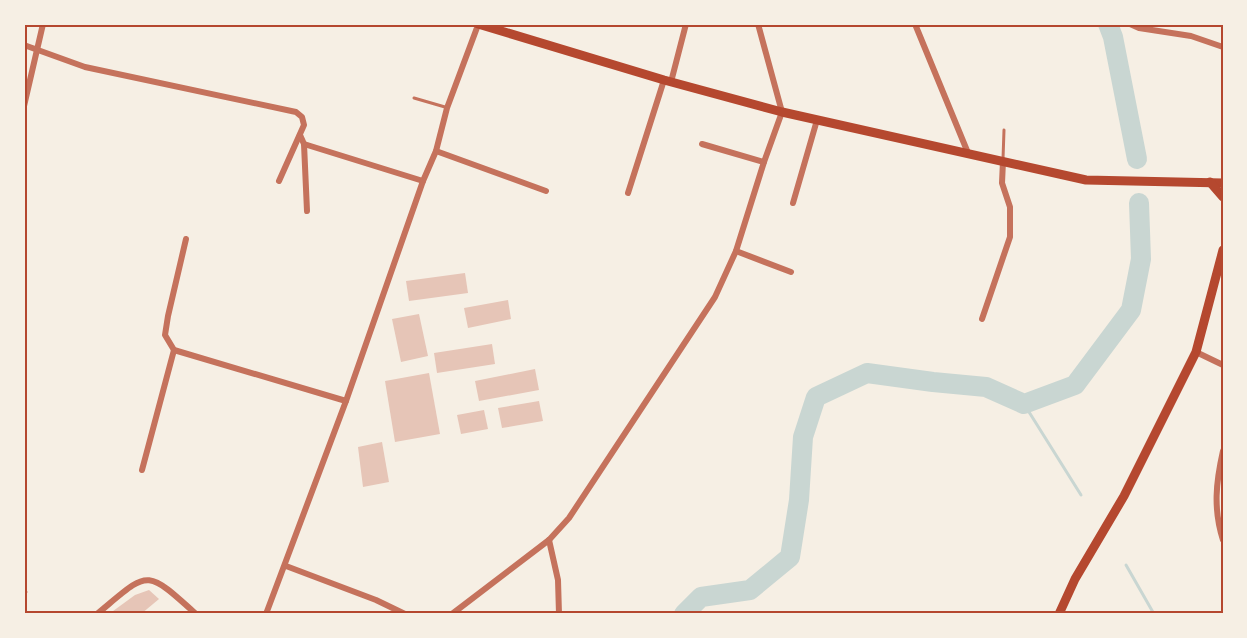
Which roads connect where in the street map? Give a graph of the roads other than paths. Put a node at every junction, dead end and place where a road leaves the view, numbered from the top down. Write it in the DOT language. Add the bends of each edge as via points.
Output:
graph roads {
  1 [pos="43,24"];
  2 [pos="477,24"];
  3 [pos="686,24"];
  4 [pos="758,24"];
  5 [pos="915,24"];
  6 [pos="1130,24"];
  7 [pos="24,45"];
  8 [pos="1223,47"];
  9 [pos="37,50"];
  10 [pos="668,81"];
  11 [pos="414,98"];
  12 [pos="24,106"];
  13 [pos="447,108"];
  14 [pos="782,112"];
  15 [pos="817,120"];
  16 [pos="1004,130"];
  17 [pos="300,135"];
  18 [pos="304,144"];
  19 [pos="702,144"];
  20 [pos="436,151"];
  21 [pos="968,153"];
  22 [pos="1003,161"];
  23 [pos="764,162"];
  24 [pos="423,181"];
  25 [pos="279,182"];
  26 [pos="1210,182"];
  27 [pos="1223,183"];
  28 [pos="546,191"];
  29 [pos="628,193"];
  30 [pos="1223,197"];
  31 [pos="793,203"];
  32 [pos="307,212"];
  33 [pos="186,239"];
  34 [pos="1223,250"];
  35 [pos="736,251"];
  36 [pos="791,272"];
  37 [pos="982,319"];
  38 [pos="174,350"];
  39 [pos="1196,352"];
  40 [pos="1223,365"];
  41 [pos="346,401"];
  42 [pos="1223,451"];
  43 [pos="142,470"];
  44 [pos="549,540"];
  45 [pos="1223,540"];
  46 [pos="286,566"];
  47 [pos="396,611"];
  48 [pos="97,614"];
  49 [pos="196,614"];
  50 [pos="266,614"];
  51 [pos="405,614"];
  52 [pos="452,614"];
  53 [pos="559,614"];
  54 [pos="1059,614"];
  1 -- 9 [label="street"];
  2 -- 10 [label="main road"];
  2 -- 13 [label="street"];
  3 -- 10 [label="street"];
  4 -- 14 [label="street"];
  5 -- 21 [label="street"];
  6 -- 8 [label="street"];
  7 -- 9 [label="street"];
  9 -- 12 [label="street"];
  9 -- 17 [label="street" via="84,68 296,112 304,124"];
  10 -- 14 [label="main road"];
  10 -- 29 [label="street"];
  11 -- 13 [label="lane"];
  13 -- 20 [label="street"];
  14 -- 15 [label="main road"];
  14 -- 23 [label="street"];
  15 -- 21 [label="main road"];
  15 -- 31 [label="street"];
  16 -- 22 [label="lane"];
  17 -- 18 [label="street"];
  17 -- 25 [label="street"];
  18 -- 24 [label="street"];
  18 -- 32 [label="street"];
  19 -- 23 [label="street"];
  20 -- 24 [label="street"];
  20 -- 28 [label="street"];
  21 -- 22 [label="main road"];
  22 -- 26 [label="main road" via="1086,180"];
  22 -- 37 [label="street" via="1002,183 1010,207 1010,237"];
  23 -- 35 [label="street"];
  24 -- 41 [label="street"];
  26 -- 27 [label="main road"];
  26 -- 30 [label="main road"];
  33 -- 38 [label="street" via="165,335"];
  34 -- 39 [label="main road"];
  35 -- 36 [label="street"];
  35 -- 44 [label="street" via="715,297 569,518"];
  38 -- 41 [label="street"];
  38 -- 43 [label="street"];
  39 -- 40 [label="street"];
  39 -- 54 [label="main road"];
  41 -- 46 [label="street"];
  42 -- 45 [label="street" via="1216,491 1217,520"];
  44 -- 52 [label="street"];
  44 -- 53 [label="street" via="558,580"];
  46 -- 47 [label="street"];
  46 -- 50 [label="street"];
  47 -- 51 [label="street"];
  48 -- 49 [label="street" via="140,580 164,586"];
}
